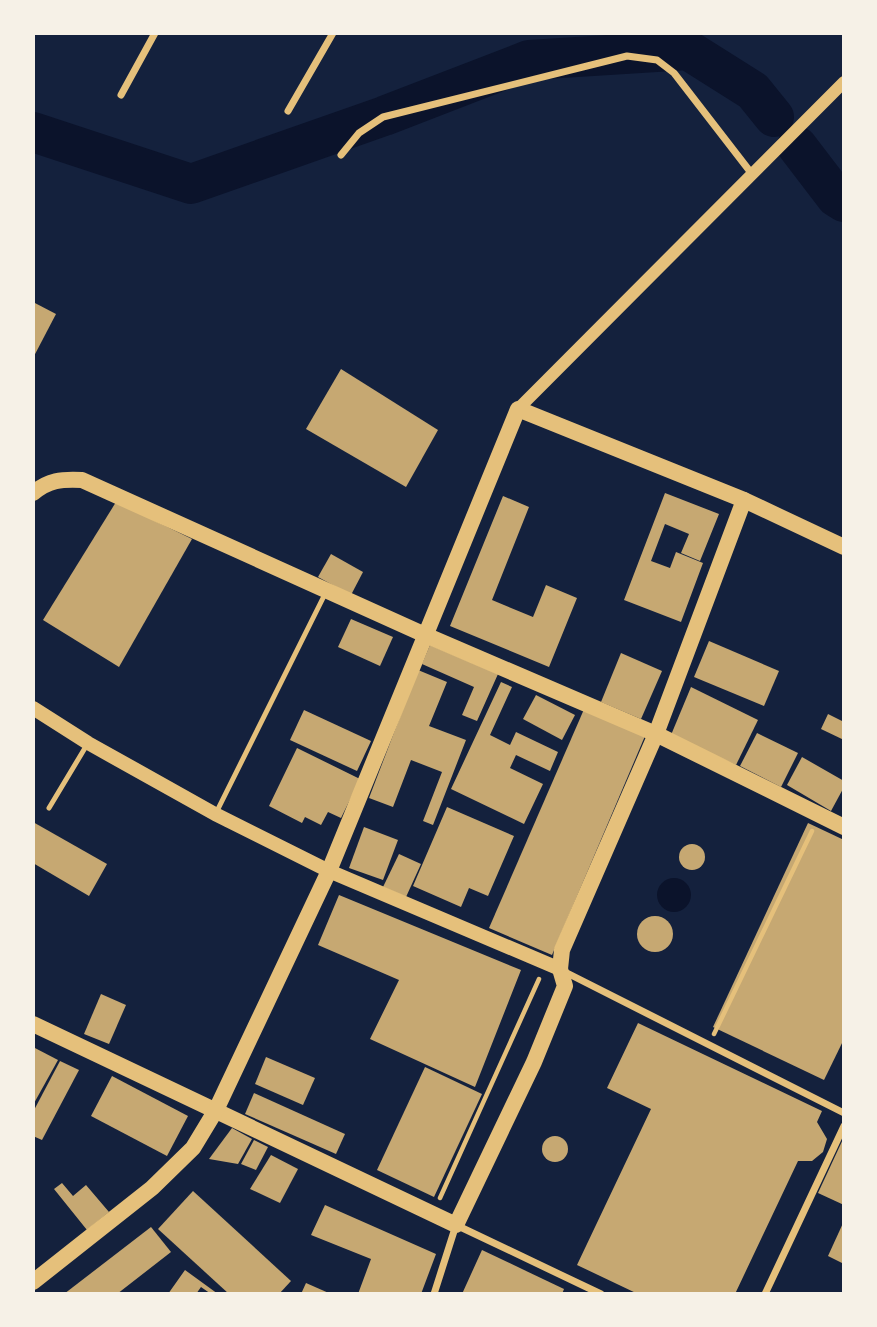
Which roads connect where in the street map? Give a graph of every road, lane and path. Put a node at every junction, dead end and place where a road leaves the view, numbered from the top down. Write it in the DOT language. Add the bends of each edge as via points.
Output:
graph roads {
  1 [pos="155,33"];
  2 [pos="333,33"];
  3 [pos="844,82"];
  4 [pos="121,95"];
  5 [pos="288,111"];
  6 [pos="341,155"];
  7 [pos="752,174"];
  8 [pos="518,408"];
  9 [pos="39,489"];
  10 [pos="744,500"];
  11 [pos="844,547"];
  12 [pos="327,590"];
  13 [pos="424,634"];
  14 [pos="33,708"];
  15 [pos="656,734"];
  16 [pos="88,743"];
  17 [pos="49,808"];
  18 [pos="215,814"];
  19 [pos="819,814"];
  20 [pos="844,827"];
  21 [pos="329,871"];
  22 [pos="554,966"];
  23 [pos="33,1024"];
  24 [pos="710,1044"];
  25 [pos="216,1110"];
  26 [pos="844,1113"];
  27 [pos="844,1126"];
  28 [pos="432,1214"];
  29 [pos="456,1225"];
  30 [pos="33,1282"];
  31 [pos="434,1294"];
  32 [pos="601,1294"];
  33 [pos="765,1294"];
  1 -- 4 [label="street"];
  2 -- 5 [label="street"];
  3 -- 7 [label="street"];
  6 -- 7 [label="street" via="359,133 383,117 627,56 657,60 674,73"];
  7 -- 8 [label="street"];
  8 -- 10 [label="main road"];
  8 -- 13 [label="main road"];
  9 -- 12 [label="main road" via="61,479 82,480"];
  10 -- 11 [label="main road"];
  10 -- 15 [label="main road"];
  12 -- 13 [label="main road"];
  12 -- 18 [label="lane"];
  13 -- 15 [label="main road"];
  13 -- 21 [label="main road"];
  14 -- 16 [label="main road"];
  15 -- 19 [label="main road"];
  15 -- 22 [label="main road"];
  16 -- 17 [label="lane"];
  16 -- 18 [label="main road"];
  18 -- 21 [label="main road"];
  19 -- 20 [label="main road"];
  19 -- 24 [label="path"];
  21 -- 22 [label="main road"];
  21 -- 25 [label="main road"];
  22 -- 24 [label="street"];
  22 -- 28 [label="path"];
  22 -- 29 [label="main road" via="565,986"];
  23 -- 25 [label="main road"];
  24 -- 26 [label="street"];
  25 -- 28 [label="main road"];
  25 -- 30 [label="main road" via="193,1148 152,1188"];
  27 -- 33 [label="street"];
  28 -- 29 [label="main road"];
  29 -- 31 [label="street"];
  29 -- 32 [label="street"];
}
